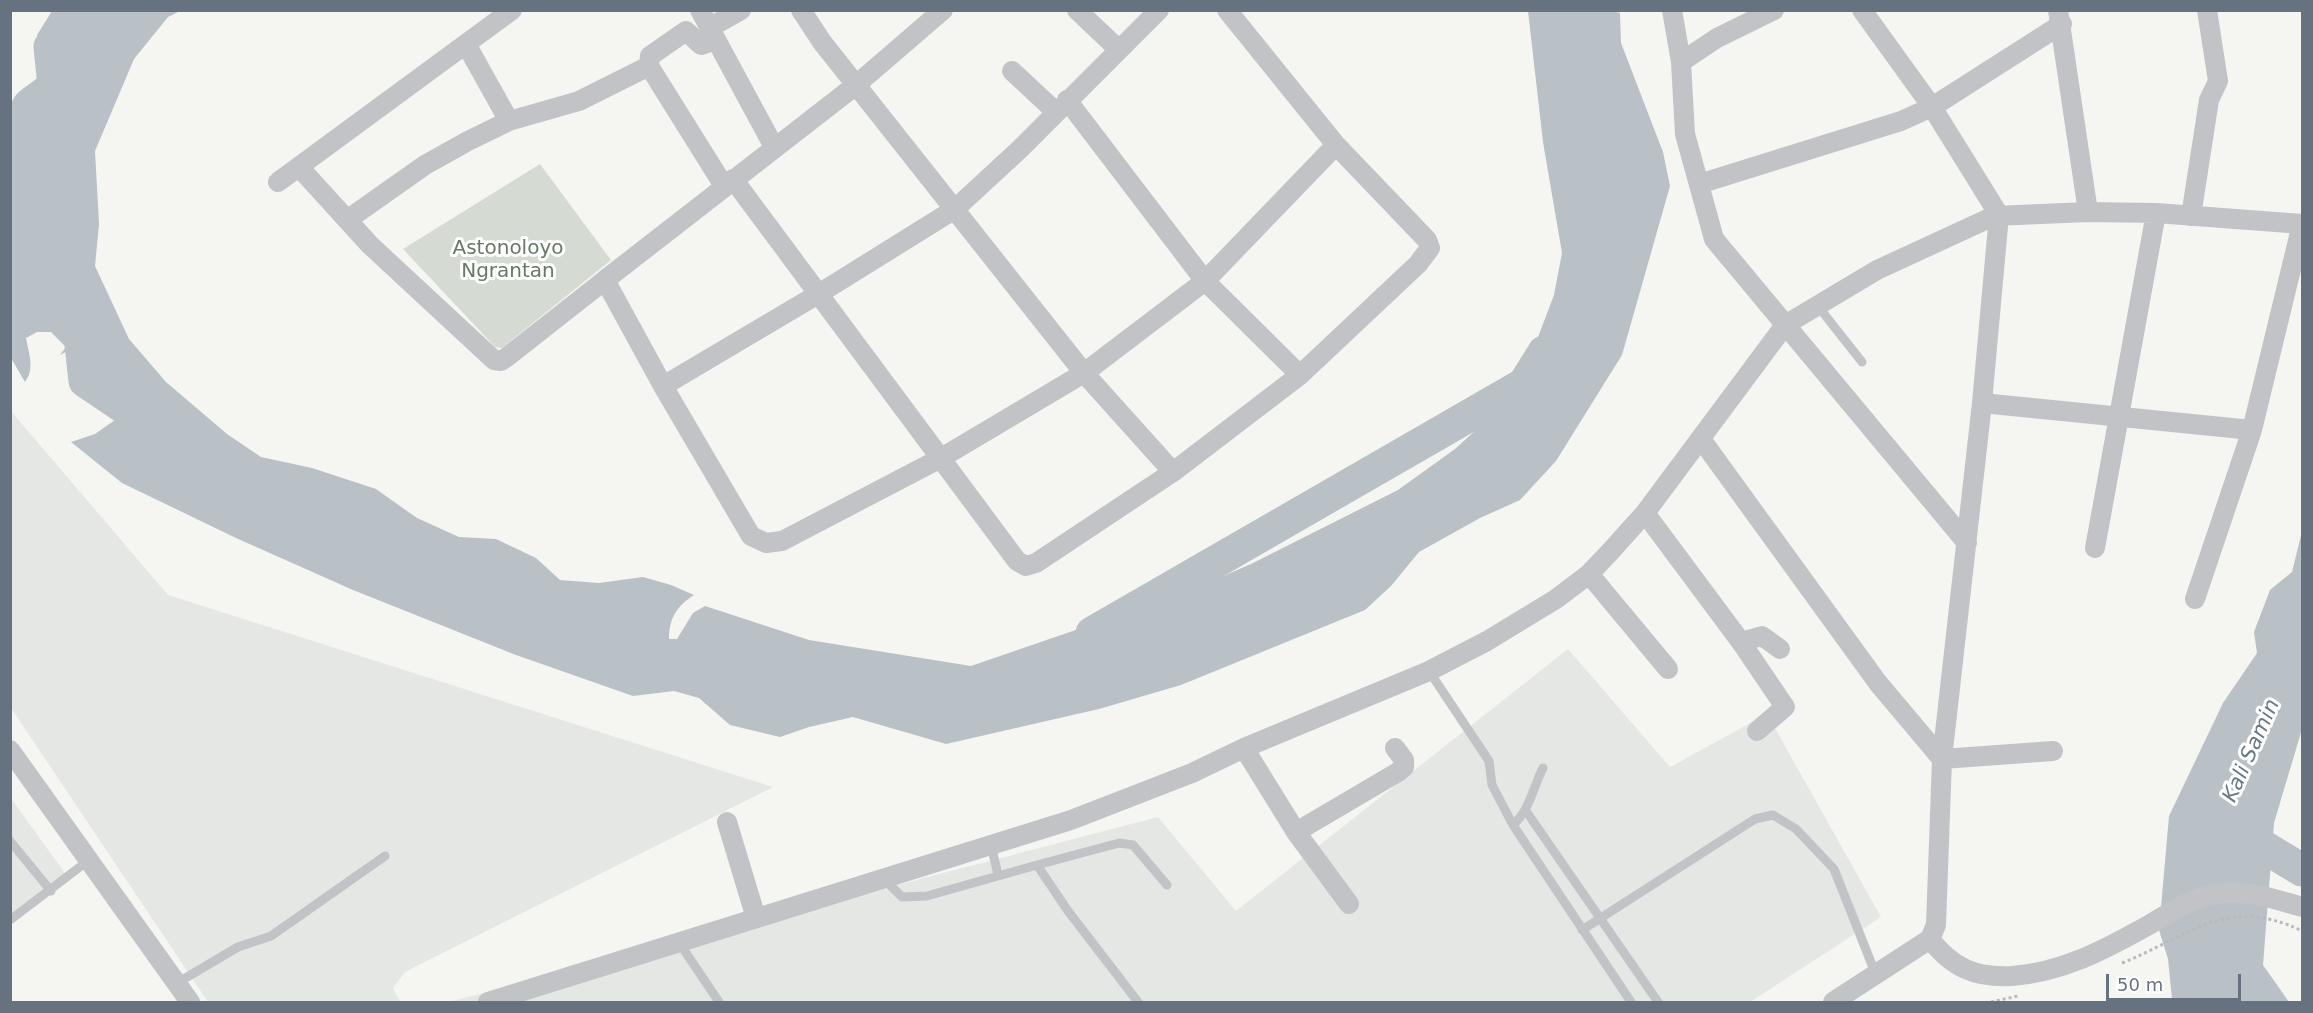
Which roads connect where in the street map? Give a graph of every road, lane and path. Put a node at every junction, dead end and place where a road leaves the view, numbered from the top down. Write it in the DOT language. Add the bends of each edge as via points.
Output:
graph roads {
  1 [pos="512,10"];
  2 [pos="700,10"];
  3 [pos="741,10"];
  4 [pos="801,10"];
  5 [pos="943,10"];
  6 [pos="1077,10"];
  7 [pos="1159,10"];
  8 [pos="1227,10"];
  9 [pos="1672,10"];
  10 [pos="1774,10"];
  11 [pos="1862,10"];
  12 [pos="2207,10"];
  13 [pos="2060,17"];
  14 [pos="712,34"];
  15 [pos="466,44"];
  16 [pos="1118,49"];
  17 [pos="1681,62"];
  18 [pos="650,66"];
  19 [pos="1012,71"];
  20 [pos="856,85"];
  21 [pos="1062,106"];
  22 [pos="1932,107"];
  23 [pos="509,122"];
  24 [pos="1336,146"];
  25 [pos="774,147"];
  26 [pos="299,167"];
  27 [pos="278,182"];
  28 [pos="729,182"];
  29 [pos="1699,184"];
  30 [pos="955,209"];
  31 [pos="2088,212"];
  32 [pos="2156,213"];
  33 [pos="1999,215"];
  34 [pos="2191,216"];
  35 [pos="347,220"];
  36 [pos="605,280"];
  37 [pos="1205,281"];
  38 [pos="820,293"];
  39 [pos="1817,305"];
  40 [pos="1785,325"];
  41 [pos="1862,362"];
  42 [pos="1084,373"];
  43 [pos="1300,375"];
  44 [pos="663,386"];
  45 [pos="1983,403"];
  46 [pos="2118,418"];
  47 [pos="2252,430"];
  48 [pos="1701,439"];
  49 [pos="941,458"];
  50 [pos="1173,471"];
  51 [pos="1645,513"];
  52 [pos="1967,543"];
  53 [pos="2095,548"];
  54 [pos="1589,574"];
  55 [pos="2195,599"];
  56 [pos="1741,642"];
  57 [pos="1780,650"];
  58 [pos="1668,669"];
  59 [pos="1429,671"];
  60 [pos="1757,731"];
  61 [pos="1244,748"];
  62 [pos="1395,748"];
  63 [pos="10,750"];
  64 [pos="2054,751"];
  65 [pos="1941,759"];
  66 [pos="1543,768"];
  67 [pos="1526,811"];
  68 [pos="727,822"];
  69 [pos="1513,825"];
  70 [pos="1296,832"];
  71 [pos="10,841"];
  72 [pos="991,846"];
  73 [pos="385,856"];
  74 [pos="89,860"];
  75 [pos="1037,865"];
  76 [pos="998,875"];
  77 [pos="885,880"];
  78 [pos="1167,885"];
  79 [pos="51,891"];
  80 [pos="1348,904"];
  81 [pos="2302,907"];
  82 [pos="756,918"];
  83 [pos="1601,918"];
  84 [pos="10,920"];
  85 [pos="1582,930"];
  86 [pos="2302,931"];
  87 [pos="1929,939"];
  88 [pos="680,944"];
  89 [pos="2120,963"];
  90 [pos="1876,975"];
  91 [pos="177,983"];
  92 [pos="2022,995"];
  93 [pos="190,1002"];
  94 [pos="488,1002"];
  95 [pos="720,1002"];
  96 [pos="1138,1002"];
  97 [pos="1631,1002"];
  98 [pos="1658,1002"];
  99 [pos="1833,1002"];
  100 [pos="1991,1002"];
  1 -- 15 [label="street"];
  2 -- 14 [label="street"];
  3 -- 14 [label="street"];
  4 -- 20 [label="street"];
  5 -- 20 [label="street"];
  6 -- 16 [label="street"];
  7 -- 16 [label="street"];
  8 -- 24 [label="street"];
  9 -- 17 [label="street"];
  10 -- 17 [label="street" via="1717,38"];
  11 -- 22 [label="street"];
  12 -- 34 [label="street" via="2218,81 2210,100"];
  13 -- 22 [label="street"];
  13 -- 31 [label="street"];
  14 -- 18 [label="street" via="701,45 686,31 655,51 650,56"];
  14 -- 25 [label="street"];
  15 -- 23 [label="street"];
  15 -- 26 [label="street"];
  16 -- 21 [label="street"];
  17 -- 29 [label="street" via="1685,134"];
  18 -- 23 [label="street" via="579,101"];
  18 -- 28 [label="street"];
  19 -- 21 [label="street"];
  20 -- 25 [label="street"];
  20 -- 30 [label="street"];
  21 -- 30 [label="street"];
  21 -- 37 [label="street"];
  22 -- 29 [label="street" via="1901,121"];
  22 -- 33 [label="street"];
  23 -- 35 [label="street" via="425,165"];
  24 -- 37 [label="street"];
  24 -- 43 [label="street" via="1427,240 1430,248 1418,264"];
  25 -- 28 [label="street"];
  26 -- 27 [label="street"];
  26 -- 35 [label="street"];
  28 -- 36 [label="street"];
  28 -- 38 [label="street"];
  29 -- 40 [label="street" via="1714,239"];
  30 -- 38 [label="street"];
  30 -- 42 [label="street"];
  31 -- 32 [label="street"];
  31 -- 33 [label="street"];
  32 -- 34 [label="street"];
  32 -- 46 [label="street"];
  33 -- 39 [label="street" via="1877,270"];
  33 -- 45 [label="street"];
  34 -- 47 [label="street" via="2302,224"];
  35 -- 36 [label="street" via="494,360 507,357"];
  36 -- 44 [label="street"];
  37 -- 42 [label="street"];
  37 -- 43 [label="street"];
  38 -- 44 [label="street"];
  38 -- 49 [label="street"];
  39 -- 40 [label="street"];
  39 -- 41 [label="lane"];
  40 -- 48 [label="street"];
  40 -- 52 [label="street"];
  42 -- 49 [label="street"];
  42 -- 50 [label="street"];
  43 -- 50 [label="street"];
  44 -- 49 [label="street" via="751,536 766,543 782,541"];
  45 -- 46 [label="street"];
  45 -- 52 [label="street"];
  46 -- 47 [label="street"];
  46 -- 53 [label="street"];
  47 -- 55 [label="street"];
  48 -- 51 [label="street"];
  48 -- 65 [label="street" via="1878,683"];
  49 -- 50 [label="street" via="1017,561 1026,566"];
  51 -- 54 [label="street"];
  51 -- 56 [label="street"];
  52 -- 65 [label="street"];
  54 -- 58 [label="street"];
  54 -- 59 [label="street" via="1526,619"];
  56 -- 57 [label="street" via="1762,636"];
  56 -- 60 [label="street" via="1785,708"];
  59 -- 61 [label="street"];
  59 -- 69 [label="lane" via="1490,761 1491,785"];
  61 -- 70 [label="street"];
  61 -- 72 [label="street" via="1071,820"];
  62 -- 70 [label="street" via="1404,767"];
  63 -- 74 [label="street"];
  64 -- 65 [label="street"];
  65 -- 87 [label="street" via="1936,925"];
  66 -- 67 [label="lane"];
  67 -- 69 [label="lane"];
  67 -- 83 [label="lane"];
  68 -- 82 [label="street"];
  69 -- 85 [label="lane"];
  70 -- 80 [label="street"];
  71 -- 79 [label="lane"];
  72 -- 76 [label="lane"];
  72 -- 77 [label="street"];
  73 -- 91 [label="lane" via="271,936 238,946"];
  74 -- 79 [label="lane"];
  74 -- 91 [label="street"];
  75 -- 76 [label="lane"];
  75 -- 78 [label="lane" via="1128,843"];
  75 -- 96 [label="lane"];
  76 -- 77 [label="lane" via="911,898 902,897"];
  77 -- 82 [label="street"];
  79 -- 84 [label="lane"];
  81 -- 87 [label="street" via="2244,893 2201,897 2089,957 2061,968 2014,976 1971,973 1955,965"];
  82 -- 88 [label="street"];
  83 -- 85 [label="lane"];
  83 -- 90 [label="lane" via="1755,819 1773,815 1796,829 1834,869"];
  83 -- 98 [label="lane"];
  85 -- 97 [label="lane"];
  86 -- 89 [label="path" via="2252,916 2209,921"];
  87 -- 90 [label="street"];
  88 -- 94 [label="street"];
  88 -- 95 [label="lane"];
  90 -- 99 [label="street"];
  91 -- 93 [label="street"];
  92 -- 100 [label="path"];
}
